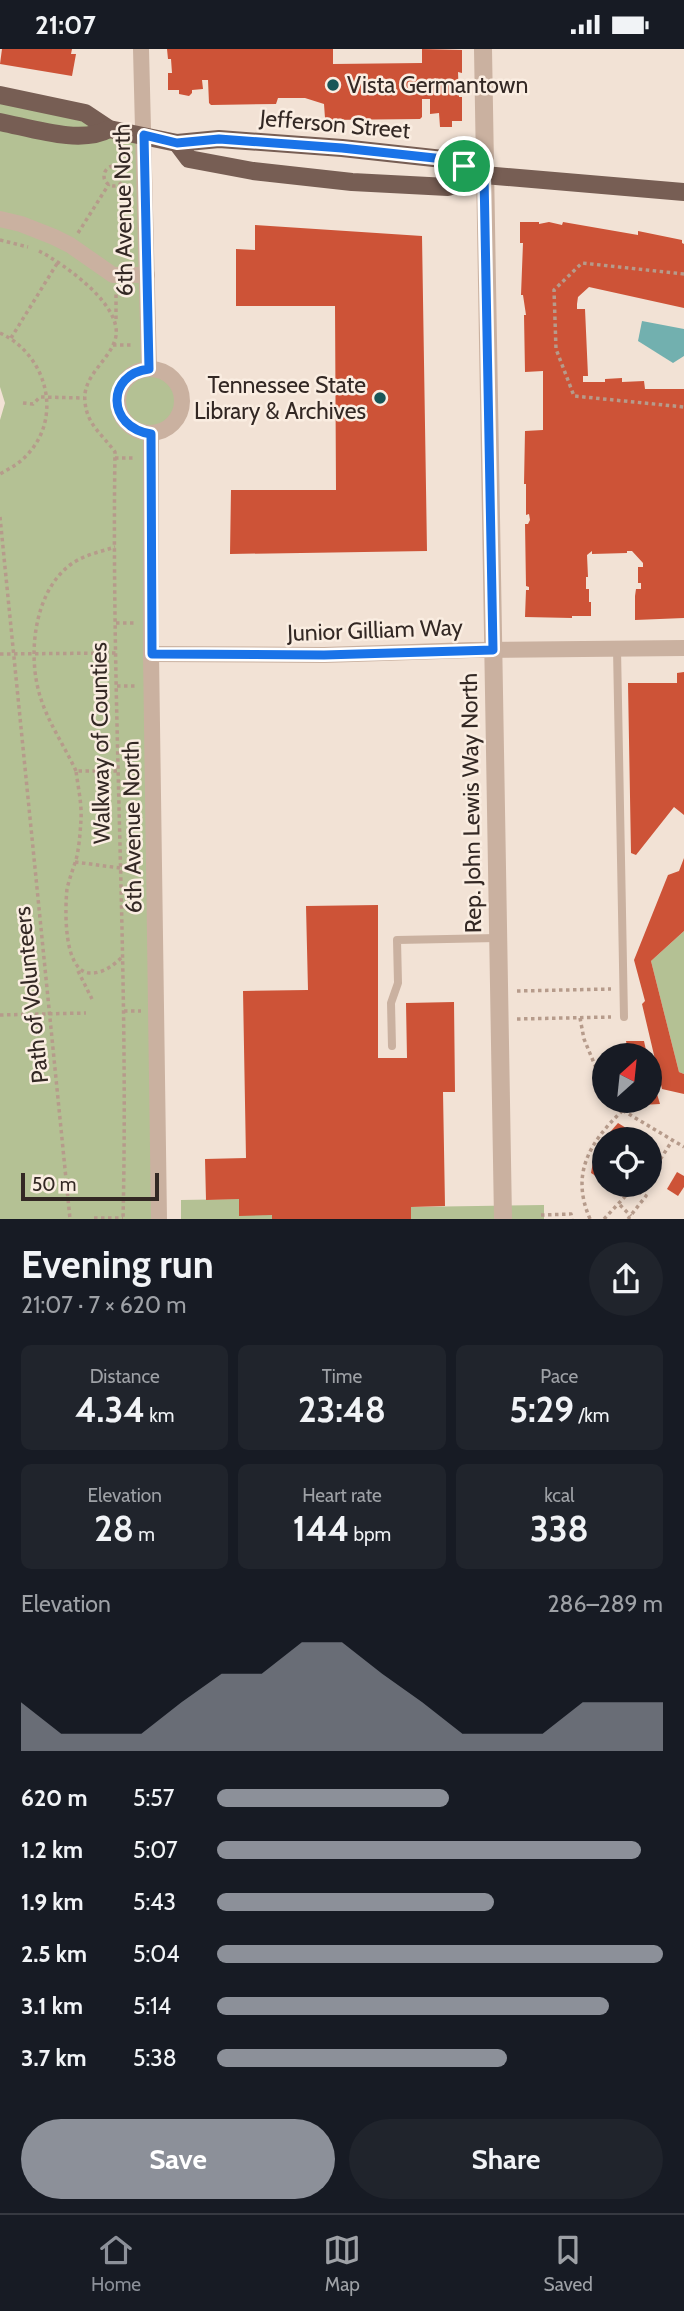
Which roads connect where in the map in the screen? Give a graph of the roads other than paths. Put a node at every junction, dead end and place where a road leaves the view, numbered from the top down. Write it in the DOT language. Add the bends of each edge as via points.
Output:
graph roads {
  1 [pos="141,49"];
  2 [pos="483,49"];
  3 [pos="0,95"];
  4 [pos="0,122"];
  5 [pos="109,129"];
  6 [pos="144,135"];
  7 [pos="177,143"];
  8 [pos="484,175"];
  9 [pos="684,192"];
  10 [pos="0,219"];
  11 [pos="148,275"];
  12 [pos="149,369"];
  13 [pos="151,434"];
  14 [pos="684,648"];
  15 [pos="617,649"];
  16 [pos="493,650"];
  17 [pos="152,654"];
  18 [pos="498,937"];
  19 [pos="624,1017"];
  20 [pos="392,1046"];
  21 [pos="159,1219"];
  22 [pos="503,1219"];
  1 -- 6 [label="street, 6th Avenue North"];
  2 -- 8 [label="street, Rep. John Lewis Way North"];
  3 -- 5 [label="main road, Jefferson Street" via="85,113"];
  4 -- 5 [label="main road, Jefferson Street" via="91,137"];
  5 -- 6 [label="main road, Jefferson Street"];
  6 -- 7 [label="main road, Jefferson Street"];
  6 -- 11 [label="street, 6th Avenue North"];
  7 -- 8 [label="main road, Jefferson Street" via="219,139 453,160"];
  7 -- 8 [label="main road, Jefferson Street" via="189,159 352,182 448,187"];
  8 -- 9 [label="main road, Jefferson Street"];
  8 -- 16 [label="street, Rep. John Lewis Way North"];
  10 -- 11 [label="street" via="37,229 70,245 113,275"];
  11 -- 12 [label="street, 6th Avenue North"];
  12 -- 13 [label="street" via="172,379 182,403 174,422"];
  12 -- 13 [label="street" via="128,377 117,404 128,426"];
  13 -- 17 [label="street, 6th Avenue North"];
  14 -- 15 [label="street, Junior Gilliam Way"];
  15 -- 16 [label="street, Junior Gilliam Way"];
  15 -- 19 [label="lane"];
  16 -- 17 [label="street, Junior Gilliam Way"];
  16 -- 18 [label="street, Rep. John Lewis Way North"];
  17 -- 21 [label="street, 6th Avenue North"];
  18 -- 20 [label="lane" via="397,940"];
  18 -- 22 [label="street, Rep. John Lewis Way North"];
}
